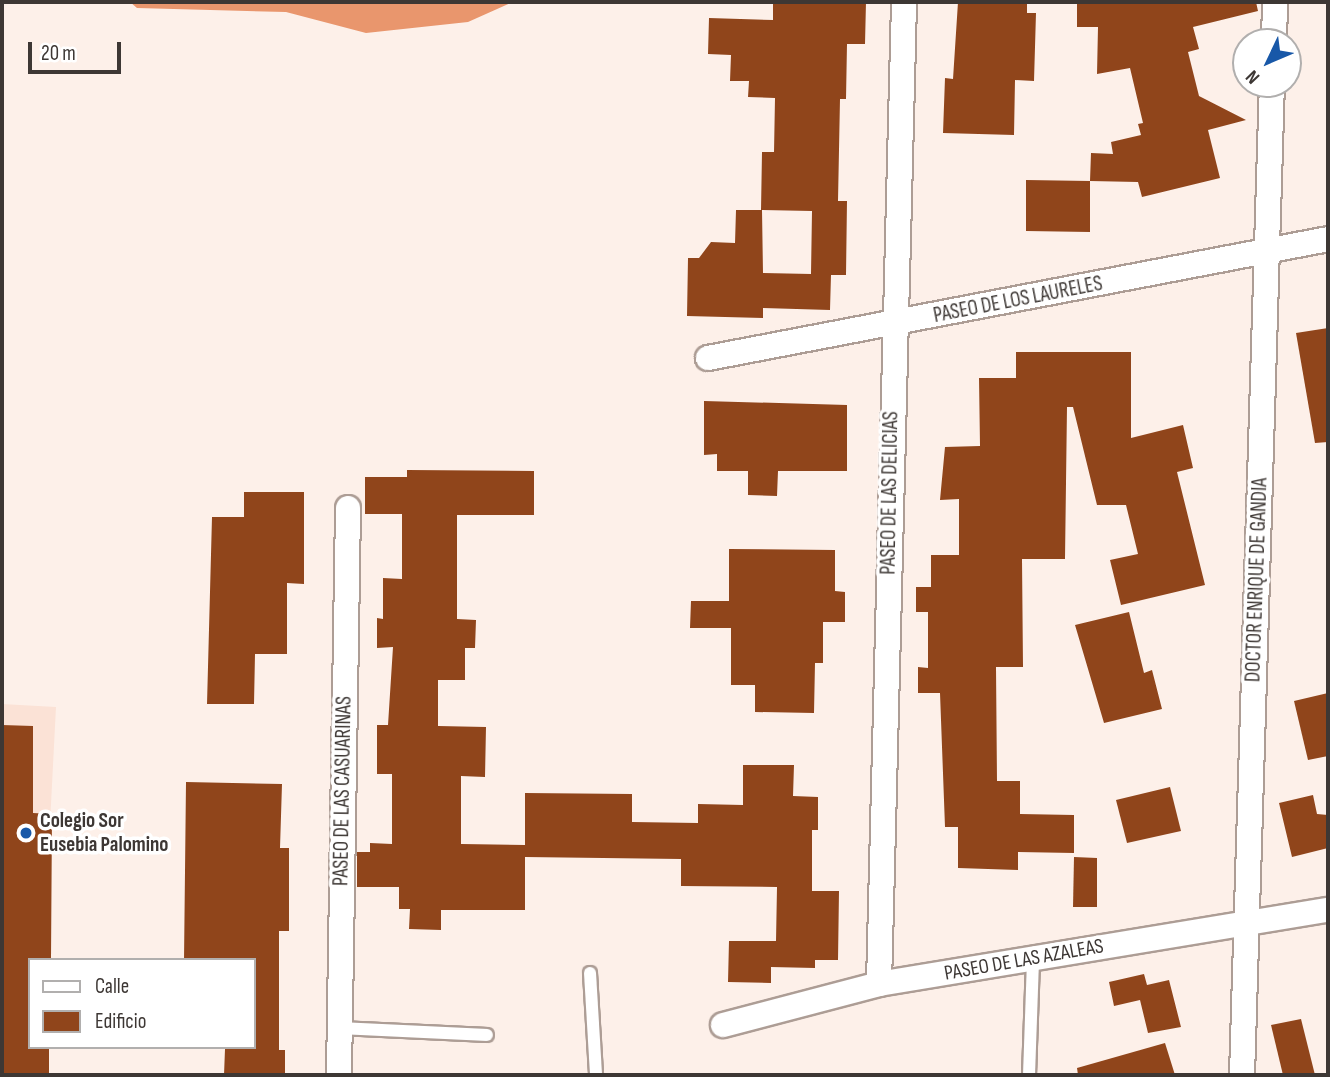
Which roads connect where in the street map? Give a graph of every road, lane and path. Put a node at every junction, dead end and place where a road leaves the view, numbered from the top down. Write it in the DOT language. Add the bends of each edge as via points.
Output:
graph roads {
  1 [pos="904,2"];
  2 [pos="1275,2"];
  3 [pos="1274,28"];
  4 [pos="1271,98"];
  5 [pos="1328,239"];
  6 [pos="1266,250"];
  7 [pos="894,325"];
  8 [pos="708,358"];
  9 [pos="348,508"];
  10 [pos="1328,910"];
  11 [pos="1247,922"];
  12 [pos="1033,958"];
  13 [pos="590,973"];
  14 [pos="879,984"];
  15 [pos="723,1025"];
  16 [pos="340,1028"];
  17 [pos="487,1035"];
  18 [pos="339,1075"];
  19 [pos="596,1075"];
  20 [pos="1029,1075"];
  21 [pos="1242,1075"];
  1 -- 7 [label="street, PASEO DE LAS DELICIAS"];
  2 -- 3 [label="street"];
  4 -- 6 [label="street, DOCTOR ENRIQUE DE GANDIA"];
  5 -- 6 [label="street, PASEO DE LOS LAURELES"];
  6 -- 7 [label="street, PASEO DE LOS LAURELES"];
  6 -- 11 [label="street, DOCTOR ENRIQUE DE GANDIA"];
  7 -- 8 [label="street, PASEO DE LOS LAURELES"];
  7 -- 14 [label="street, PASEO DE LAS DELICIAS"];
  9 -- 16 [label="street, PASEO DE LAS CASUARINAS"];
  10 -- 11 [label="street, PASEO DE LAS AZALEAS"];
  11 -- 12 [label="street, PASEO DE LAS AZALEAS"];
  11 -- 21 [label="street, DOCTOR ENRIQUE DE GANDIA"];
  12 -- 14 [label="street, PASEO DE LAS AZALEAS"];
  12 -- 20 [label="lane"];
  13 -- 19 [label="lane"];
  14 -- 15 [label="street, PASEO DE LAS AZALEAS"];
  16 -- 17 [label="lane"];
  16 -- 18 [label="street, PASEO DE LAS CASUARINAS"];
}
